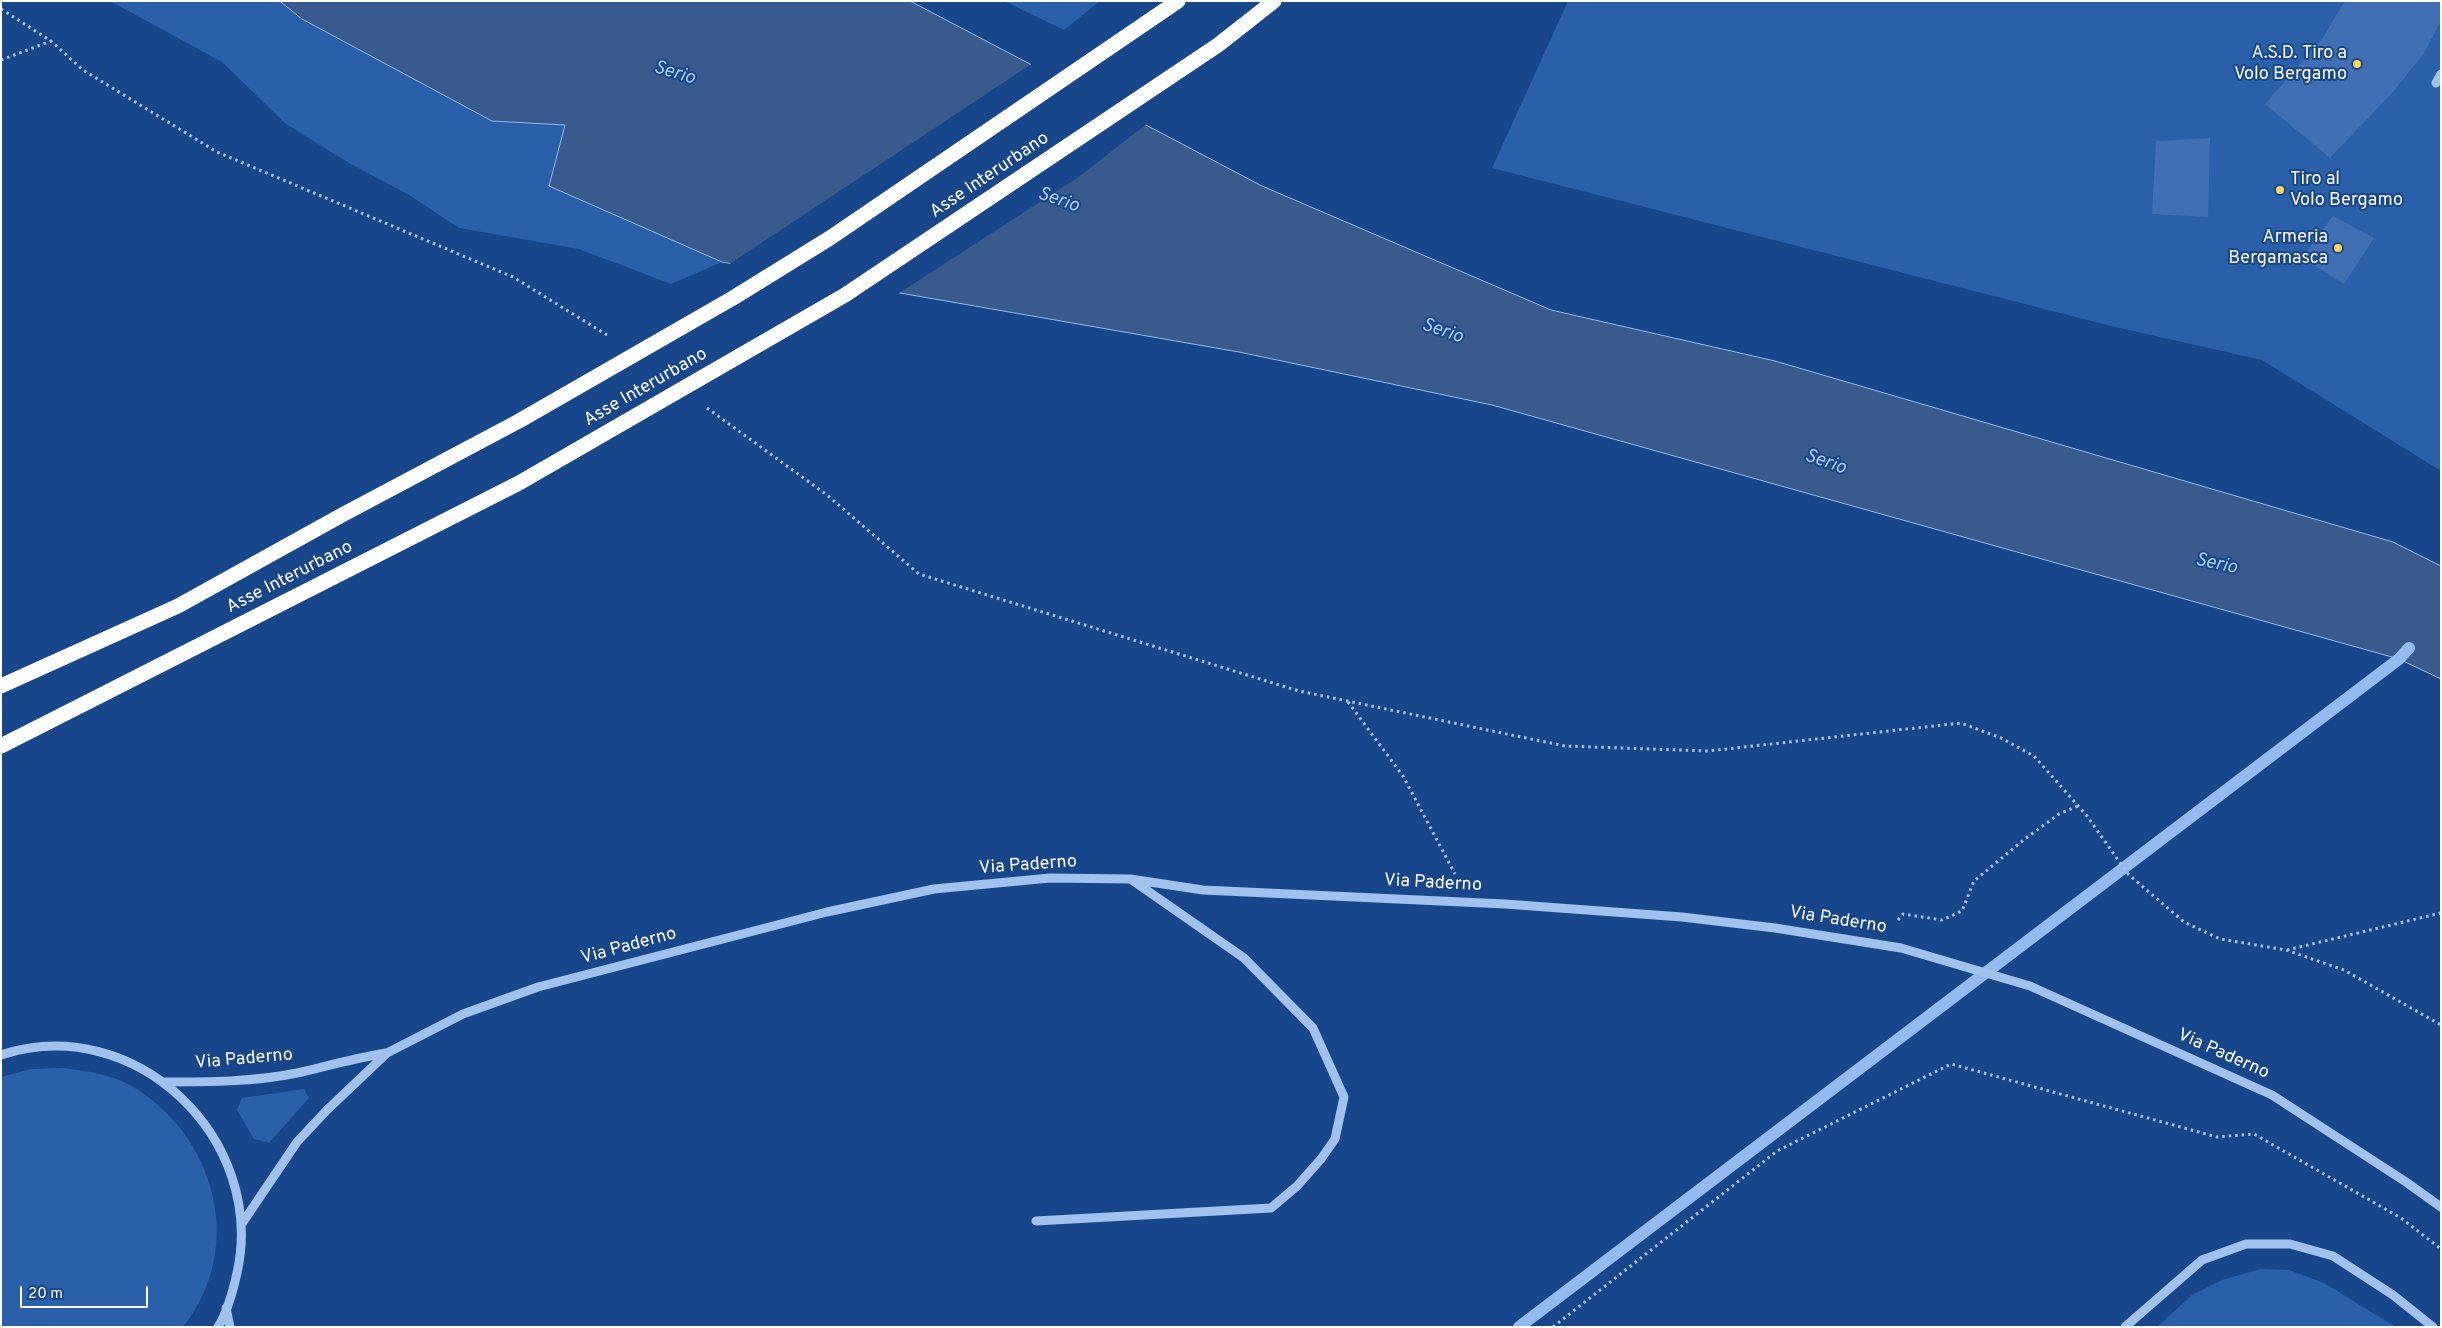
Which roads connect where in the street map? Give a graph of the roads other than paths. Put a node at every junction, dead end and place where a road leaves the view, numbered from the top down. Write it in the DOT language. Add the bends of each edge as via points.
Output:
graph roads {
  1 [pos="1178,1"];
  2 [pos="1274,1"];
  3 [pos="2441,74"];
  4 [pos="2436,83"];
  5 [pos="1,686"];
  6 [pos="1,746"];
  7 [pos="1130,879"];
  8 [pos="387,1053"];
  9 [pos="1,1055"];
  10 [pos="163,1082"];
  11 [pos="2441,1207"];
  12 [pos="1036,1221"];
  13 [pos="242,1225"];
  14 [pos="226,1308"];
  15 [pos="218,1327"];
  16 [pos="230,1327"];
  17 [pos="2125,1327"];
  18 [pos="2433,1327"];
  1 -- 5 [label="highway, Asse Interurbano" via="830,238 733,298 519,421 178,606"];
  2 -- 6 [label="highway, Asse Interurbano" via="1218,45 846,295 519,483"];
  3 -- 4 [label="street"];
  7 -- 8 [label="street, Via Paderno" via="1050,878 934,889 827,912 538,987 463,1014"];
  7 -- 11 [label="street, Via Paderno" via="1203,890 1470,902 1682,917 1901,948 2030,986 2272,1095"];
  7 -- 12 [label="street" via="1244,958 1313,1028 1344,1097 1335,1139 1297,1186 1271,1208"];
  8 -- 10 [label="street, Via Paderno" via="352,1058 295,1073 213,1082"];
  8 -- 13 [label="street, Via Paderno" via="297,1142"];
  9 -- 10 [label="street" via="41,1048 73,1048 105,1054 135,1065"];
  10 -- 13 [label="street" via="188,1103 218,1144 237,1191"];
  13 -- 14 [label="street" via="240,1259"];
  14 -- 15 [label="street"];
  14 -- 16 [label="street"];
  17 -- 18 [label="street" via="2202,1260 2246,1244 2290,1244 2333,1256 2393,1295"];
}
